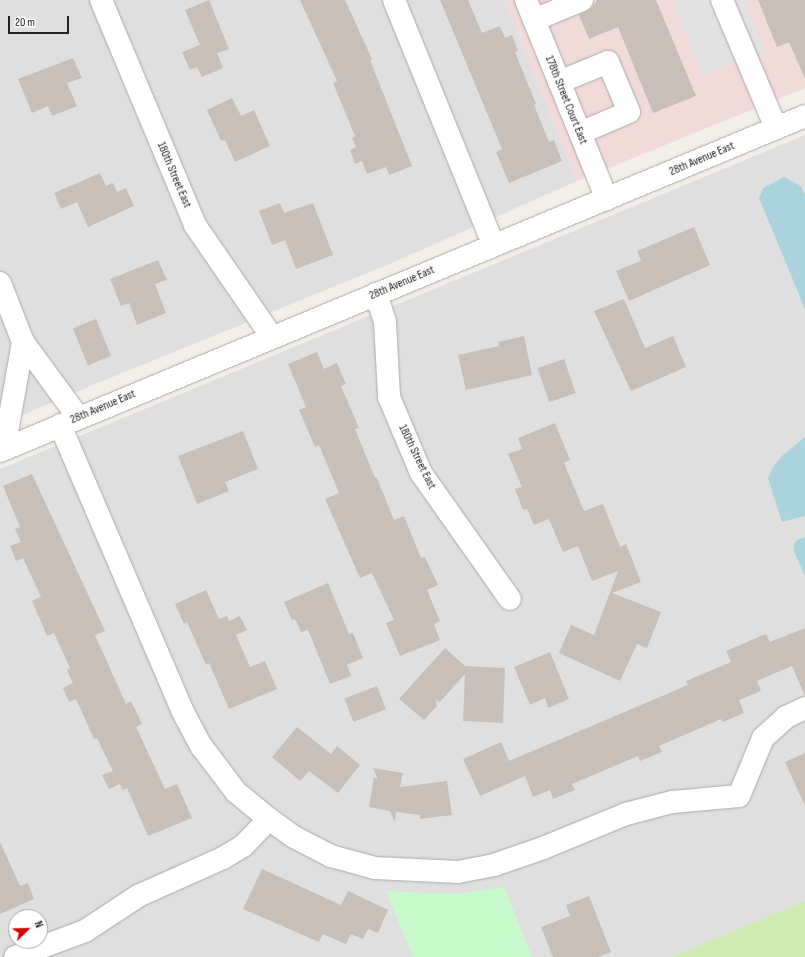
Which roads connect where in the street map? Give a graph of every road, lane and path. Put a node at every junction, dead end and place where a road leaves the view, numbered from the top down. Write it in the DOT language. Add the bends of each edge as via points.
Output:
graph roads {
  1 [pos="101,0"];
  2 [pos="394,0"];
  3 [pos="582,0"];
  4 [pos="722,0"];
  5 [pos="530,10"];
  6 [pos="560,82"];
  7 [pos="805,116"];
  8 [pos="776,128"];
  9 [pos="580,133"];
  10 [pos="607,199"];
  11 [pos="493,244"];
  12 [pos="0,283"];
  13 [pos="376,294"];
  14 [pos="272,337"];
  15 [pos="23,342"];
  16 [pos="69,421"];
  17 [pos="2,450"];
  18 [pos="510,599"];
  19 [pos="805,708"];
  20 [pos="269,819"];
  21 [pos="15,957"];
  1 -- 14 [label="street, 180th Street East" via="195,225"];
  2 -- 11 [label="street"];
  3 -- 5 [label="street"];
  4 -- 8 [label="street"];
  5 -- 6 [label="street, 178th Street Court East"];
  6 -- 9 [label="street, 178th Street Court East"];
  6 -- 9 [label="street" via="608,62 629,112"];
  7 -- 8 [label="street, 28th Avenue East"];
  8 -- 10 [label="street, 28th Avenue East"];
  9 -- 10 [label="street, 178th Street Court East"];
  10 -- 11 [label="street, 28th Avenue East"];
  11 -- 13 [label="street, 28th Avenue East"];
  12 -- 15 [label="street"];
  13 -- 14 [label="street, 28th Avenue East"];
  13 -- 18 [label="street, 180th Street East" via="385,322 389,397 421,473"];
  14 -- 16 [label="street, 28th Avenue East"];
  15 -- 16 [label="street"];
  15 -- 17 [label="street"];
  16 -- 17 [label="street, 28th Avenue East"];
  16 -- 20 [label="street" via="194,735 236,792"];
  19 -- 20 [label="street" via="786,717 763,738 739,796 672,802 626,814 544,848 494,865 458,872 375,868 331,856 294,837"];
  20 -- 21 [label="street" via="243,846 223,858 138,896 85,931"];
}
